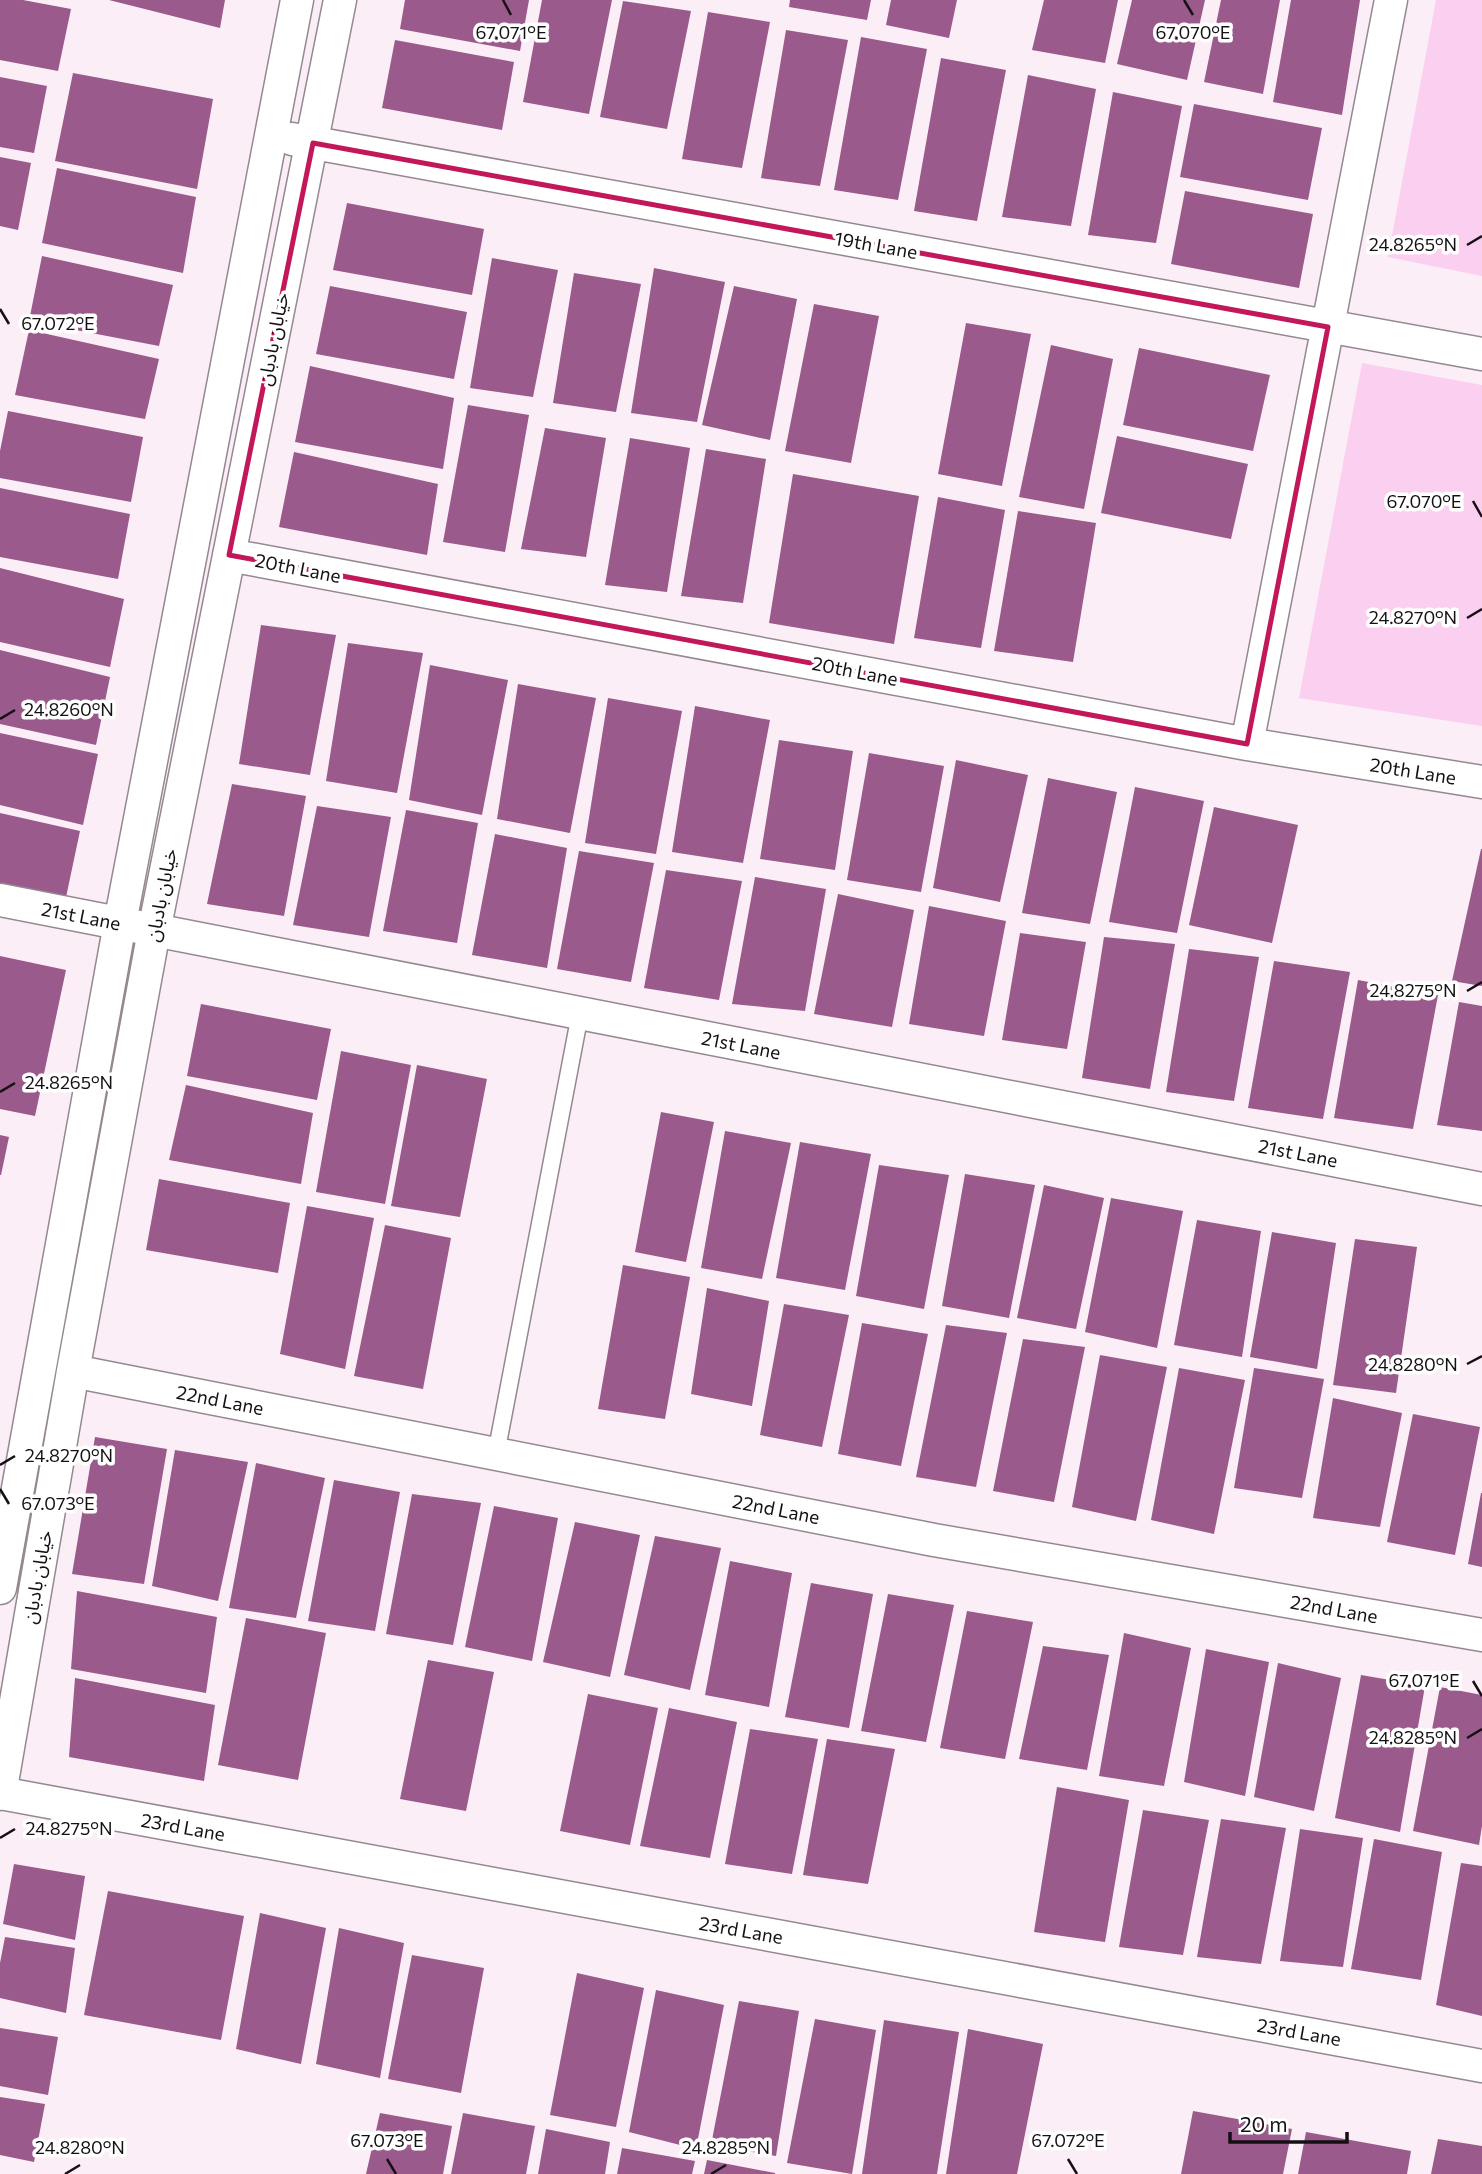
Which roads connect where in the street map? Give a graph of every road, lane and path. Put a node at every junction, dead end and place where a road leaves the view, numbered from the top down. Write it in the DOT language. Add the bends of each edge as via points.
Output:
graph roads {
  1 [pos="298,0"];
  2 [pos="340,0"];
  3 [pos="1391,0"];
  4 [pos="271,135"];
  5 [pos="313,143"];
  6 [pos="1328,327"];
  7 [pos="1482,355"];
  8 [pos="229,555"];
  9 [pos="1247,744"];
  10 [pos="1482,782"];
  11 [pos="0,900"];
  12 [pos="120,923"];
  13 [pos="154,931"];
  14 [pos="580,1014"];
  15 [pos="1482,1189"];
  16 [pos="73,1371"];
  17 [pos="496,1454"];
  18 [pos="0,1588"];
  19 [pos="1482,1635"];
  20 [pos="0,1793"];
  21 [pos="1482,2066"];
  1 -- 4 [label="street, خیابان بادبان"];
  2 -- 5 [label="street, خیابان بادبان"];
  3 -- 6 [label="street"];
  4 -- 5 [label="street, 19th Lane"];
  4 -- 12 [label="street, خیابان بادبان"];
  5 -- 6 [label="street, 19th Lane"];
  5 -- 8 [label="street, خیابان بادبان"];
  6 -- 7 [label="street, 19th Lane"];
  6 -- 9 [label="street"];
  8 -- 9 [label="street, 20th Lane"];
  8 -- 13 [label="street, خیابان بادبان"];
  9 -- 10 [label="street, 20th Lane"];
  11 -- 12 [label="street, 21st Lane"];
  12 -- 13 [label="street, 21st Lane"];
  12 -- 18 [label="street, خیابان بادبان"];
  13 -- 14 [label="street, 21st Lane"];
  13 -- 16 [label="street, خیابان بادبان"];
  14 -- 15 [label="street, 21st Lane"];
  14 -- 17 [label="lane"];
  16 -- 17 [label="street, 22nd Lane"];
  16 -- 20 [label="street, خیابان بادبان"];
  17 -- 19 [label="street, 22nd Lane" via="933,1540"];
  20 -- 21 [label="street, 23rd Lane"];
}
